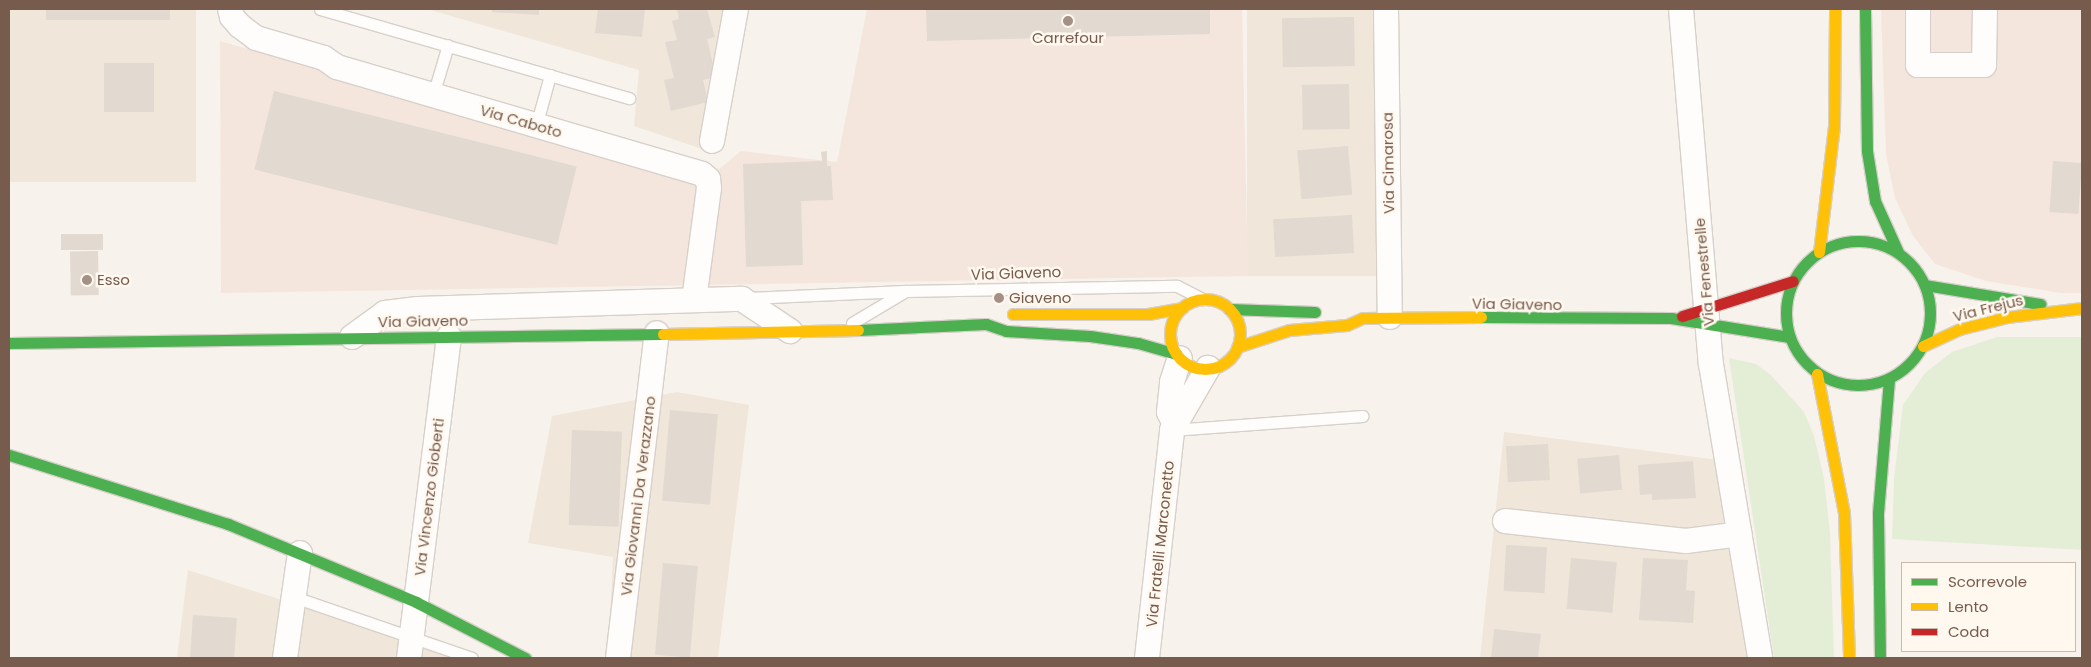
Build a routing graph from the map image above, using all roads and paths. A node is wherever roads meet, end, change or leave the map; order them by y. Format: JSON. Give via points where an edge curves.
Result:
{"nodes":[{"id":1,"x":230,"y":9,"type":"edge"},
{"id":2,"x":320,"y":9,"type":"edge"},
{"id":3,"x":736,"y":9,"type":"edge"},
{"id":4,"x":1386,"y":9,"type":"edge"},
{"id":5,"x":1680,"y":9,"type":"edge"},
{"id":6,"x":1835,"y":9,"type":"edge"},
{"id":7,"x":1865,"y":9,"type":"edge"},
{"id":8,"x":1918,"y":9,"type":"edge"},
{"id":9,"x":1985,"y":9,"type":"edge"},
{"id":10,"x":448,"y":45,"type":"junction"},
{"id":11,"x":550,"y":75,"type":"junction"},
{"id":12,"x":433,"y":95,"type":"junction"},
{"id":13,"x":629,"y":98,"type":"dead end"},
{"id":14,"x":536,"y":126,"type":"junction"},
{"id":15,"x":712,"y":141,"type":"dead end"},
{"id":16,"x":1819,"y":252,"type":"junction"},
{"id":17,"x":1898,"y":252,"type":"junction"},
{"id":18,"x":1793,"y":281,"type":"junction"},
{"id":19,"x":1925,"y":285,"type":"junction"},
{"id":20,"x":906,"y":291,"type":"junction"},
{"id":21,"x":742,"y":299,"type":"junction"},
{"id":22,"x":1203,"y":299,"type":"junction"},
{"id":23,"x":694,"y":300,"type":"junction"},
{"id":24,"x":1182,"y":308,"type":"junction"},
{"id":25,"x":2064,"y":308,"type":"junction"},
{"id":26,"x":2082,"y":308,"type":"edge"},
{"id":27,"x":1230,"y":310,"type":"junction"},
{"id":28,"x":1349,"y":311,"type":"dead end"},
{"id":29,"x":1330,"y":312,"type":"dead end"},
{"id":30,"x":1390,"y":317,"type":"junction"},
{"id":31,"x":1708,"y":317,"type":"junction"},
{"id":32,"x":1363,"y":318,"type":"junction"},
{"id":33,"x":986,"y":324,"type":"junction"},
{"id":34,"x":790,"y":331,"type":"junction"},
{"id":35,"x":838,"y":331,"type":"junction"},
{"id":36,"x":657,"y":333,"type":"junction"},
{"id":37,"x":448,"y":336,"type":"junction"},
{"id":38,"x":352,"y":337,"type":"junction"},
{"id":39,"x":1789,"y":337,"type":"junction"},
{"id":40,"x":9,"y":343,"type":"edge"},
{"id":41,"x":1923,"y":346,"type":"junction"},
{"id":42,"x":1237,"y":347,"type":"junction"},
{"id":43,"x":1178,"y":356,"type":"junction"},
{"id":44,"x":1208,"y":368,"type":"junction"},
{"id":45,"x":1817,"y":374,"type":"junction"},
{"id":46,"x":1889,"y":379,"type":"junction"},
{"id":47,"x":1362,"y":416,"type":"dead end"},
{"id":48,"x":1173,"y":426,"type":"junction"},
{"id":49,"x":9,"y":455,"type":"edge"},
{"id":50,"x":1505,"y":521,"type":"dead end"},
{"id":51,"x":1740,"y":534,"type":"junction"},
{"id":52,"x":300,"y":553,"type":"junction"},
{"id":53,"x":294,"y":597,"type":"junction"},
{"id":54,"x":416,"y":602,"type":"junction"},
{"id":55,"x":411,"y":648,"type":"edge"},
{"id":56,"x":285,"y":658,"type":"edge"},
{"id":57,"x":472,"y":658,"type":"edge"},
{"id":58,"x":525,"y":658,"type":"edge"},
{"id":59,"x":618,"y":658,"type":"edge"},
{"id":60,"x":1148,"y":658,"type":"edge"},
{"id":61,"x":1760,"y":658,"type":"edge"},
{"id":62,"x":1849,"y":658,"type":"edge"},
{"id":63,"x":1880,"y":658,"type":"edge"}],
"edges":[{"from":1,"to":12,"type":"street","name":"Via Caboto","via":[[240,26],[256,38],[324,58],[337,67]]},
{"from":2,"to":10,"type":"lane"},
{"from":3,"to":15,"type":"street"},
{"from":4,"to":30,"type":"street","name":"Via Cimarosa"},
{"from":5,"to":31,"type":"street","name":"Via Fenestrelle"},
{"from":6,"to":16,"type":"main road","via":[[1834,126]]},
{"from":7,"to":17,"type":"main road","via":[[1867,151],[1875,201]]},
{"from":8,"to":9,"type":"street","via":[[1918,65],[1984,65]]},
{"from":10,"to":11,"type":"lane"},
{"from":10,"to":12,"type":"lane"},
{"from":11,"to":13,"type":"lane"},
{"from":11,"to":14,"type":"lane"},
{"from":12,"to":14,"type":"street","name":"Via Caboto"},
{"from":14,"to":23,"type":"street","name":"Via Caboto","via":[[693,170],[708,179]]},
{"from":16,"to":17,"type":"main road","via":[[1857,240]]},
{"from":16,"to":18,"type":"main road"},
{"from":17,"to":19,"type":"main road","via":[[1913,266]]},
{"from":18,"to":31,"type":"main road","name":"Via Giaveno"},
{"from":18,"to":39,"type":"main road","via":[[1785,313]]},
{"from":19,"to":25,"type":"main road","name":"Via Frejus"},
{"from":19,"to":41,"type":"main road","via":[[1931,314]]},
{"from":20,"to":21,"type":"lane"},
{"from":20,"to":22,"type":"lane","name":"Via Giaveno","via":[[1177,286]]},
{"from":20,"to":35,"type":"lane","name":"Via Giaveno"},
{"from":21,"to":23,"type":"street"},
{"from":21,"to":34,"type":"street"},
{"from":22,"to":24,"type":"main road"},
{"from":22,"to":27,"type":"main road","via":[[1214,300]]},
{"from":23,"to":38,"type":"street","via":[[418,309],[385,313]]},
{"from":24,"to":33,"type":"main road","name":"Via Giaveno","via":[[1148,314],[1006,314]]},
{"from":24,"to":43,"type":"main road","via":[[1171,328]]},
{"from":25,"to":26,"type":"main road","name":"Via Frejus"},
{"from":25,"to":41,"type":"main road","name":"Via Frejus","via":[[1960,329]]},
{"from":27,"to":29,"type":"main road"},
{"from":27,"to":42,"type":"main road","via":[[1238,325]]},
{"from":28,"to":32,"type":"main road","name":"Via Giaveno"},
{"from":30,"to":31,"type":"main road","name":"Via Giaveno"},
{"from":30,"to":32,"type":"main road","name":"Via Giaveno"},
{"from":31,"to":39,"type":"main road","name":"Via Giaveno"},
{"from":31,"to":51,"type":"street","name":"Via Fenestrelle","via":[[1711,364]]},
{"from":32,"to":42,"type":"main road","name":"Via Giaveno","via":[[1348,325],[1289,330]]},
{"from":33,"to":35,"type":"main road","name":"Via Giaveno"},
{"from":33,"to":43,"type":"main road","name":"Via Giaveno","via":[[1006,331],[1090,336],[1138,343]]},
{"from":34,"to":35,"type":"main road","name":"Via Giaveno"},
{"from":34,"to":36,"type":"main road","name":"Via Giaveno"},
{"from":36,"to":37,"type":"main road","name":"Via Giaveno"},
{"from":36,"to":59,"type":"street","name":"Via Giovanni Da Verazzano"},
{"from":37,"to":38,"type":"main road","name":"Via Giaveno"},
{"from":37,"to":54,"type":"street","name":"Via Vincenzo Gioberti"},
{"from":38,"to":40,"type":"main road","name":"Via Giaveno"},
{"from":39,"to":45,"type":"main road","via":[[1803,360]]},
{"from":41,"to":46,"type":"main road","via":[[1914,360]]},
{"from":42,"to":44,"type":"main road","via":[[1224,362]]},
{"from":43,"to":44,"type":"main road","via":[[1192,366]]},
{"from":43,"to":48,"type":"street","name":"Via Fratelli Marconetto","via":[[1170,397],[1169,412]]},
{"from":44,"to":48,"type":"street"},
{"from":45,"to":46,"type":"main road","via":[[1844,384],[1868,385]]},
{"from":45,"to":62,"type":"main road","via":[[1844,513]]},
{"from":46,"to":63,"type":"main road","via":[[1878,513]]},
{"from":47,"to":48,"type":"lane"},
{"from":48,"to":60,"type":"street","name":"Via Fratelli Marconetto"},
{"from":49,"to":52,"type":"main road","via":[[228,524]]},
{"from":50,"to":51,"type":"street","via":[[1686,541]]},
{"from":51,"to":61,"type":"street","name":"Via Fenestrelle"},
{"from":52,"to":53,"type":"street"},
{"from":52,"to":54,"type":"main road"},
{"from":53,"to":55,"type":"lane"},
{"from":53,"to":56,"type":"street"},
{"from":54,"to":55,"type":"street","name":"Via Vincenzo Gioberti"},
{"from":54,"to":58,"type":"main road"},
{"from":55,"to":57,"type":"lane"}]}
